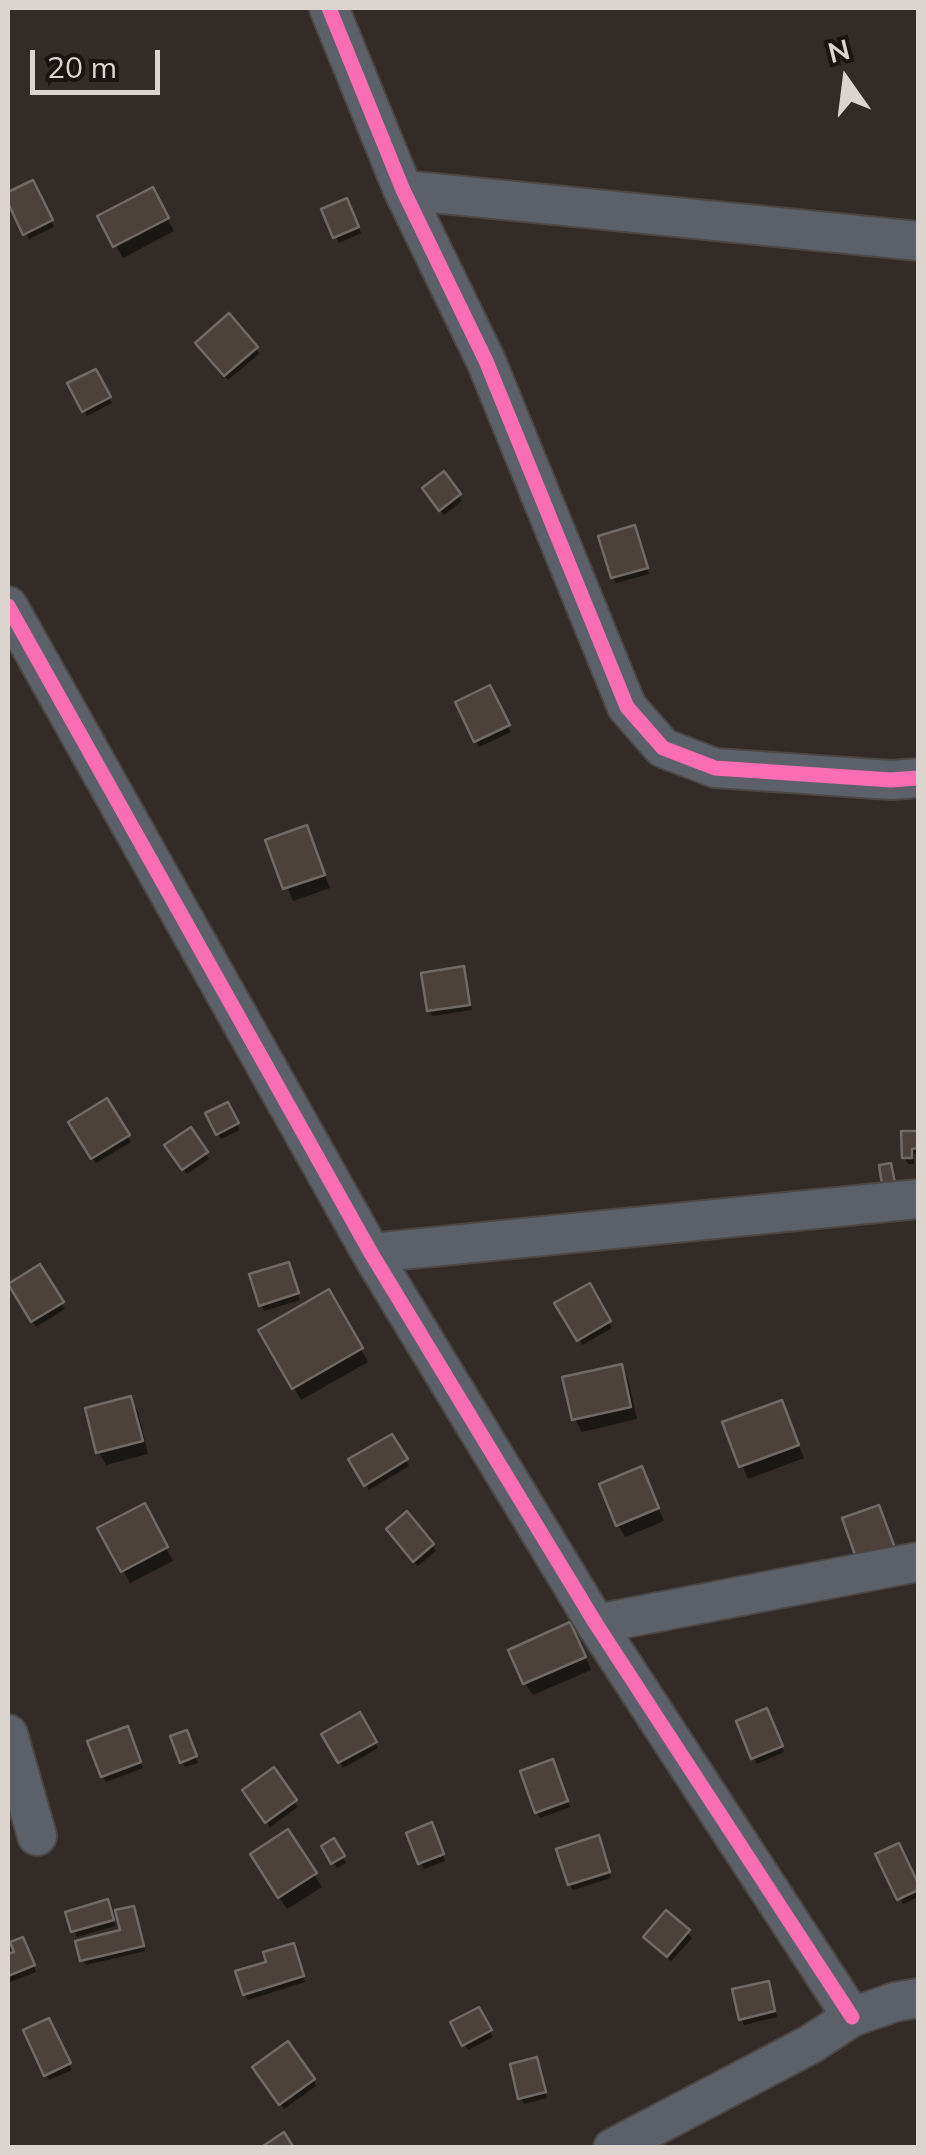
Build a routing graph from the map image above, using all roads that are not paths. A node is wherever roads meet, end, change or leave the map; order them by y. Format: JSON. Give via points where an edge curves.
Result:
{"nodes":[{"id":1,"x":330,"y":8,"type":"edge"},
{"id":2,"x":402,"y":190,"type":"junction"},
{"id":3,"x":918,"y":241,"type":"edge"},
{"id":4,"x":8,"y":606,"type":"edge"},
{"id":5,"x":918,"y":778,"type":"edge"},
{"id":6,"x":918,"y":1199,"type":"edge"},
{"id":7,"x":371,"y":1253,"type":"junction"},
{"id":8,"x":918,"y":1562,"type":"edge"},
{"id":9,"x":596,"y":1624,"type":"junction"},
{"id":10,"x":8,"y":1734,"type":"edge"},
{"id":11,"x":36,"y":1836,"type":"dead end"},
{"id":12,"x":918,"y":1998,"type":"edge"},
{"id":13,"x":852,"y":2017,"type":"junction"},
{"id":14,"x":612,"y":2148,"type":"edge"}],
"edges":[{"from":1,"to":2,"type":"street"},
{"from":2,"to":3,"type":"street"},
{"from":2,"to":5,"type":"street","via":[[486,361],[627,706],[663,748],[715,768]]},
{"from":4,"to":7,"type":"street"},
{"from":6,"to":7,"type":"street"},
{"from":7,"to":9,"type":"street"},
{"from":8,"to":9,"type":"street"},
{"from":9,"to":13,"type":"street"},
{"from":10,"to":11,"type":"street"},
{"from":12,"to":13,"type":"street"},
{"from":13,"to":14,"type":"street"}]}
